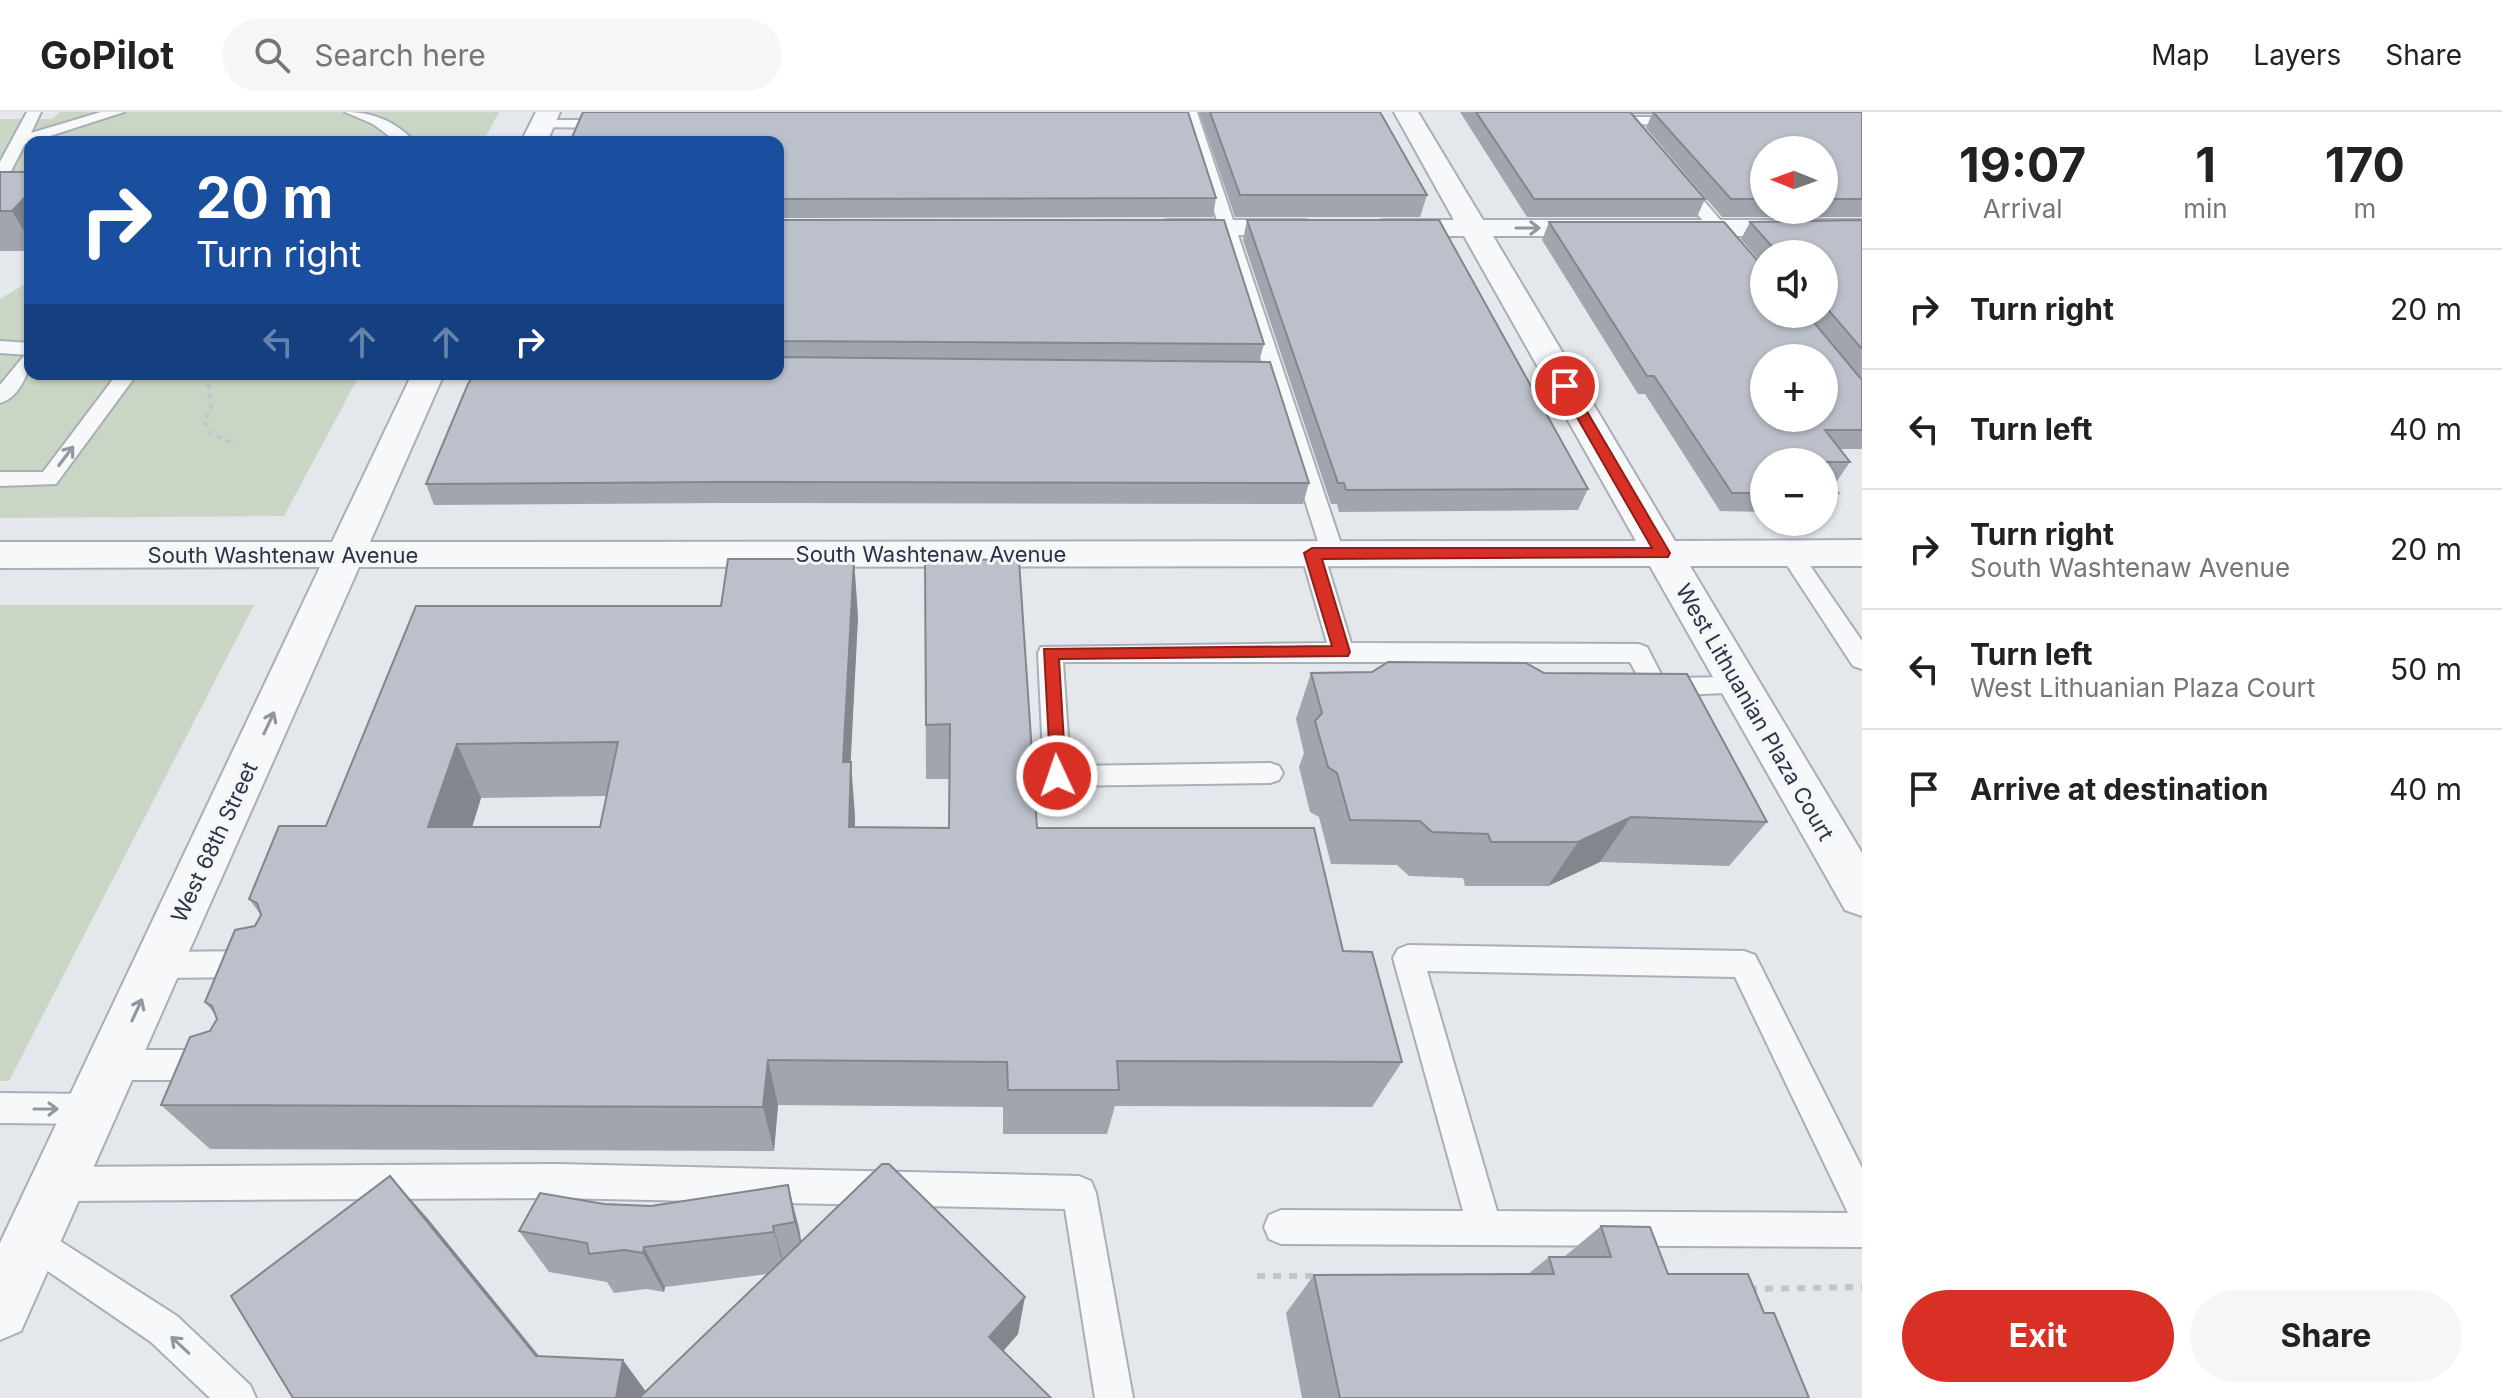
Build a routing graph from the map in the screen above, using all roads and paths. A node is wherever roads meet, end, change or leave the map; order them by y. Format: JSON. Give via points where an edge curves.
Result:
{"nodes":[{"id":1,"x":34,"y":112,"type":"edge"},
{"id":2,"x":117,"y":112,"type":"edge"},
{"id":3,"x":352,"y":112,"type":"edge"},
{"id":4,"x":1406,"y":112,"type":"edge"},
{"id":5,"x":1624,"y":116,"type":"edge"},
{"id":6,"x":1187,"y":118,"type":"edge"},
{"id":7,"x":1706,"y":121,"type":"edge"},
{"id":8,"x":625,"y":124,"type":"edge"},
{"id":9,"x":541,"y":126,"type":"edge"},
{"id":10,"x":35,"y":136,"type":"edge"},
{"id":11,"x":399,"y":136,"type":"edge"},
{"id":12,"x":24,"y":139,"type":"edge"},
{"id":13,"x":18,"y":141,"type":"junction"},
{"id":14,"x":1646,"y":143,"type":"edge"},
{"id":15,"x":1665,"y":165,"type":"edge"},
{"id":16,"x":0,"y":177,"type":"edge"},
{"id":17,"x":1135,"y":228,"type":"edge"},
{"id":18,"x":1228,"y":228,"type":"junction"},
{"id":19,"x":1473,"y":228,"type":"junction"},
{"id":20,"x":1718,"y":228,"type":"junction"},
{"id":21,"x":1862,"y":228,"type":"edge"},
{"id":22,"x":1750,"y":266,"type":"edge"},
{"id":23,"x":0,"y":347,"type":"edge"},
{"id":24,"x":24,"y":349,"type":"edge"},
{"id":25,"x":24,"y":368,"type":"edge"},
{"id":26,"x":123,"y":380,"type":"edge"},
{"id":27,"x":208,"y":380,"type":"edge"},
{"id":28,"x":425,"y":380,"type":"edge"},
{"id":29,"x":0,"y":397,"type":"edge"},
{"id":30,"x":236,"y":444,"type":"dead end"},
{"id":31,"x":0,"y":479,"type":"edge"},
{"id":32,"x":1322,"y":553,"type":"junction"},
{"id":33,"x":1662,"y":553,"type":"junction"},
{"id":34,"x":1790,"y":553,"type":"junction"},
{"id":35,"x":1862,"y":553,"type":"edge"},
{"id":36,"x":0,"y":555,"type":"edge"},
{"id":37,"x":345,"y":555,"type":"junction"},
{"id":38,"x":1342,"y":652,"type":"junction"},
{"id":39,"x":1862,"y":660,"type":"edge"},
{"id":40,"x":1740,"y":686,"type":"junction"},
{"id":41,"x":1270,"y":773,"type":"dead end"},
{"id":42,"x":1862,"y":896,"type":"edge"},
{"id":43,"x":282,"y":964,"type":"edge"},
{"id":44,"x":158,"y":965,"type":"junction"},
{"id":45,"x":112,"y":1065,"type":"junction"},
{"id":46,"x":242,"y":1065,"type":"edge"},
{"id":47,"x":0,"y":1108,"type":"edge"},
{"id":48,"x":93,"y":1109,"type":"junction"},
{"id":49,"x":58,"y":1184,"type":"junction"},
{"id":50,"x":1862,"y":1204,"type":"edge"},
{"id":51,"x":1484,"y":1226,"type":"junction"},
{"id":52,"x":1281,"y":1227,"type":"dead end"},
{"id":53,"x":1862,"y":1230,"type":"edge"},
{"id":54,"x":32,"y":1240,"type":"junction"},
{"id":55,"x":0,"y":1310,"type":"edge"},
{"id":56,"x":237,"y":1398,"type":"edge"},
{"id":57,"x":1114,"y":1398,"type":"edge"}],
"edges":[{"from":1,"to":13,"type":"lane"},
{"from":2,"to":10,"type":"lane"},
{"from":3,"to":11,"type":"lane"},
{"from":4,"to":19,"type":"street","name":"West Lithuanian Plaza Court"},
{"from":5,"to":7,"type":"lane"},
{"from":5,"to":14,"type":"lane"},
{"from":6,"to":18,"type":"lane"},
{"from":8,"to":9,"type":"lane"},
{"from":12,"to":13,"type":"lane"},
{"from":13,"to":16,"type":"lane"},
{"from":15,"to":20,"type":"lane"},
{"from":17,"to":18,"type":"street"},
{"from":18,"to":19,"type":"street"},
{"from":18,"to":32,"type":"lane"},
{"from":19,"to":20,"type":"street","one_way":true},
{"from":19,"to":33,"type":"street","name":"West Lithuanian Plaza Court"},
{"from":20,"to":21,"type":"street"},
{"from":20,"to":22,"type":"lane"},
{"from":23,"to":24,"type":"lane"},
{"from":25,"to":29,"type":"lane"},
{"from":31,"to":26,"type":"lane","one_way":true,"via":[[49,479]]},
{"from":27,"to":30,"type":"path","via":[[211,408],[204,422],[211,434]]},
{"from":28,"to":37,"type":"street","name":"West 68th Street"},
{"from":32,"to":33,"type":"street","name":"South Washtenaw Avenue"},
{"from":32,"to":37,"type":"street","name":"South Washtenaw Avenue"},
{"from":32,"to":38,"type":"lane"},
{"from":33,"to":34,"type":"street","name":"South Washtenaw Avenue"},
{"from":33,"to":40,"type":"street","name":"West Lithuanian Plaza Court"},
{"from":34,"to":35,"type":"street","name":"South Washtenaw Avenue"},
{"from":34,"to":39,"type":"lane"},
{"from":36,"to":37,"type":"street","name":"South Washtenaw Avenue"},
{"from":44,"to":37,"type":"street","name":"West 68th Street","one_way":true},
{"from":38,"to":40,"type":"lane","via":[[1638,653],[1656,687]]},
{"from":38,"to":41,"type":"lane","via":[[1050,653],[1057,776]]},
{"from":40,"to":42,"type":"street","name":"West Lithuanian Plaza Court"},
{"from":43,"to":44,"type":"lane"},
{"from":45,"to":44,"type":"street","name":"West 68th Street","one_way":true},
{"from":45,"to":46,"type":"lane"},
{"from":45,"to":48,"type":"street","name":"West 68th Street"},
{"from":47,"to":48,"type":"lane","one_way":true},
{"from":48,"to":49,"type":"street","name":"West 68th Street"},
{"from":49,"to":54,"type":"street","name":"West 68th Street"},
{"from":49,"to":57,"type":"lane","via":[[557,1181],[1079,1193]]},
{"from":50,"to":51,"type":"lane","via":[[1744,964],[1408,958]]},
{"from":51,"to":52,"type":"lane"},
{"from":51,"to":53,"type":"lane"},
{"from":54,"to":55,"type":"street","name":"West 68th Street"},
{"from":56,"to":54,"type":"lane","one_way":true,"via":[[164,1329]]}]}
